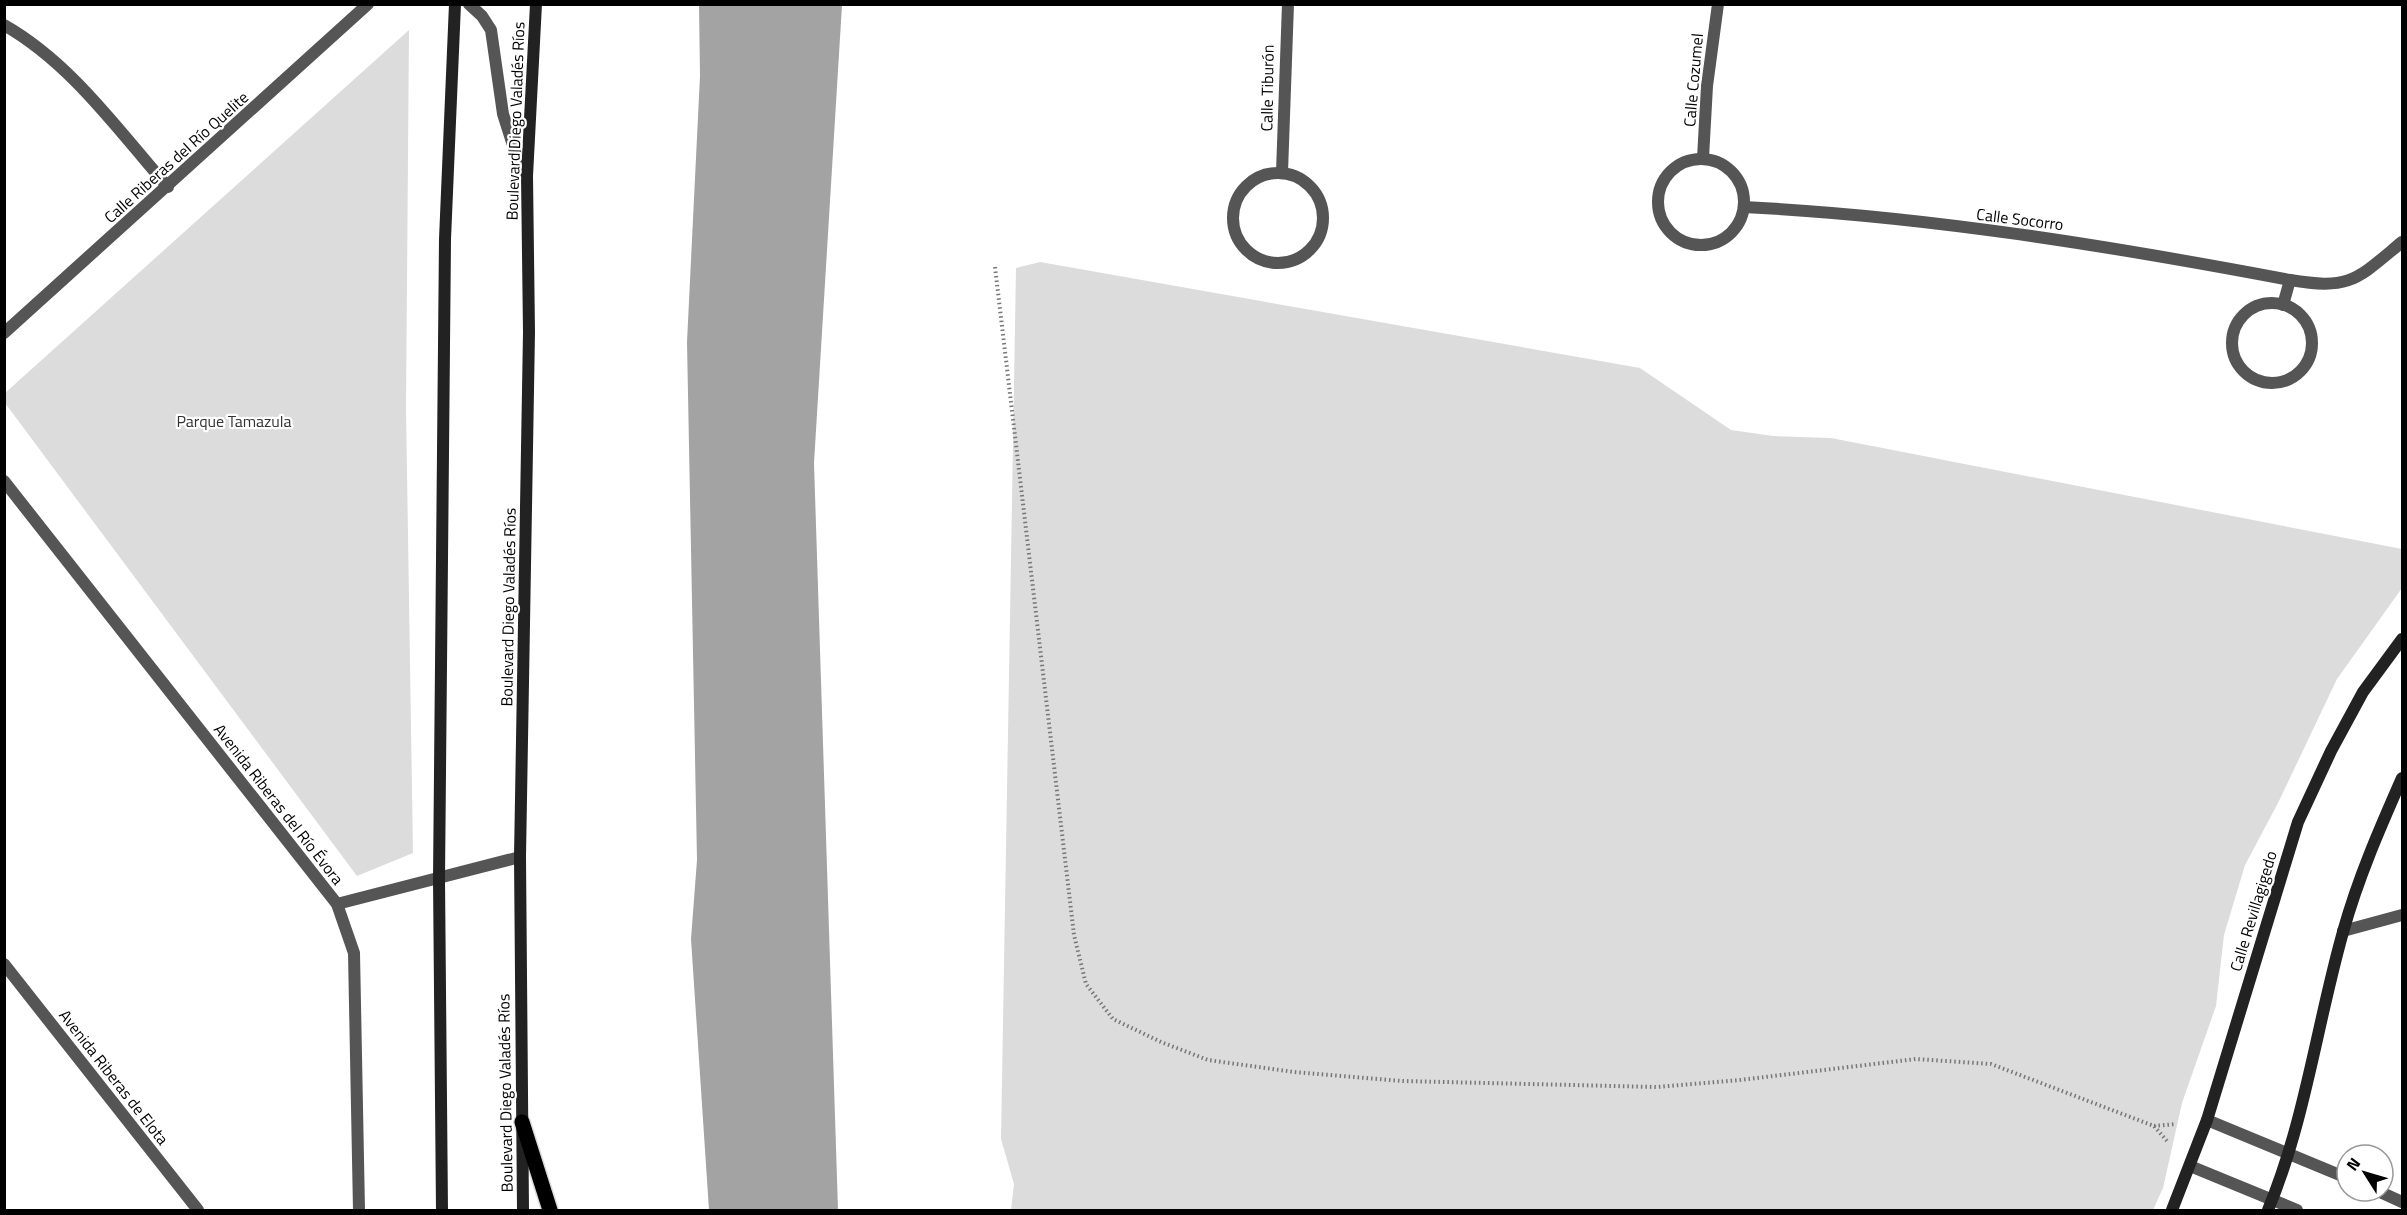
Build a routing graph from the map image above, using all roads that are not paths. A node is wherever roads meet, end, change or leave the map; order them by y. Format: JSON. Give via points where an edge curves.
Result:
{"nodes":[{"id":1,"x":369,"y":4,"type":"edge"},
{"id":2,"x":455,"y":4,"type":"edge"},
{"id":3,"x":469,"y":4,"type":"edge"},
{"id":4,"x":536,"y":4,"type":"edge"},
{"id":5,"x":1288,"y":4,"type":"edge"},
{"id":6,"x":1718,"y":4,"type":"edge"},
{"id":7,"x":4,"y":25,"type":"edge"},
{"id":8,"x":1703,"y":158,"type":"junction"},
{"id":9,"x":1282,"y":172,"type":"junction"},
{"id":10,"x":527,"y":176,"type":"junction"},
{"id":11,"x":168,"y":187,"type":"junction"},
{"id":12,"x":1744,"y":207,"type":"junction"},
{"id":13,"x":2403,"y":242,"type":"edge"},
{"id":14,"x":2290,"y":280,"type":"junction"},
{"id":15,"x":2283,"y":305,"type":"junction"},
{"id":16,"x":4,"y":333,"type":"edge"},
{"id":17,"x":4,"y":480,"type":"edge"},
{"id":18,"x":2403,"y":639,"type":"edge"},
{"id":19,"x":2403,"y":778,"type":"edge"},
{"id":20,"x":520,"y":857,"type":"junction"},
{"id":21,"x":440,"y":879,"type":"junction"},
{"id":22,"x":337,"y":904,"type":"junction"},
{"id":23,"x":2403,"y":915,"type":"edge"},
{"id":24,"x":2343,"y":931,"type":"junction"},
{"id":25,"x":4,"y":964,"type":"edge"},
{"id":26,"x":2206,"y":1120,"type":"junction"},
{"id":27,"x":522,"y":1122,"type":"junction"},
{"id":28,"x":2288,"y":1152,"type":"junction"},
{"id":29,"x":2190,"y":1166,"type":"junction"},
{"id":30,"x":2335,"y":1173,"type":"edge"},
{"id":31,"x":2270,"y":1205,"type":"edge"},
{"id":32,"x":198,"y":1210,"type":"edge"},
{"id":33,"x":359,"y":1210,"type":"edge"},
{"id":34,"x":442,"y":1210,"type":"edge"},
{"id":35,"x":523,"y":1210,"type":"edge"},
{"id":36,"x":550,"y":1210,"type":"edge"},
{"id":37,"x":2172,"y":1210,"type":"edge"},
{"id":38,"x":2297,"y":1210,"type":"edge"}],
"edges":[{"from":1,"to":11,"type":"street","name":"Calle Riberas del Río Quelite"},
{"from":2,"to":21,"type":"main road","via":[[445,239]]},
{"from":3,"to":10,"type":"street","via":[[491,30],[503,114]]},
{"from":4,"to":10,"type":"main road","name":"Boulevard Diego Valadés Ríos"},
{"from":5,"to":9,"type":"street","name":"Calle Tiburón"},
{"from":6,"to":8,"type":"street","name":"Calle Cozumel"},
{"from":7,"to":11,"type":"street","via":[[32,40],[60,64]]},
{"from":8,"to":12,"type":"street","via":[[1730,168],[1744,192]]},
{"from":8,"to":12,"type":"street","via":[[1689,159],[1676,166],[1659,189],[1657,203],[1667,230],[1678,239],[1706,245],[1719,241],[1740,221]]},
{"from":9,"to":9,"type":"street","via":[[1309,184],[1323,210],[1323,226],[1309,252],[1281,264],[1259,259],[1241,246],[1232,218],[1242,189],[1267,174]]},
{"from":10,"to":20,"type":"main road","name":"Boulevard Diego Valadés Ríos","via":[[529,332]]},
{"from":11,"to":16,"type":"street","name":"Calle Riberas del Río Quelite"},
{"from":12,"to":14,"type":"street","name":"Calle Socorro","via":[[1830,212],[2126,249]]},
{"from":13,"to":14,"type":"street","name":"Calle Socorro","via":[[2346,283],[2325,285]]},
{"from":14,"to":15,"type":"street"},
{"from":15,"to":15,"type":"street","via":[[2268,303],[2254,308],[2242,316],[2234,329],[2232,344],[2239,364],[2255,380],[2269,384],[2296,375],[2311,351],[2312,336],[2306,322]]},
{"from":17,"to":22,"type":"street","name":"Avenida Riberas del Río Évora"},
{"from":18,"to":26,"type":"main road","name":"Calle Revillagigedo","via":[[2363,692],[2298,822]]},
{"from":19,"to":24,"type":"main road","via":[[2369,854]]},
{"from":20,"to":21,"type":"street"},
{"from":20,"to":27,"type":"main road","name":"Boulevard Diego Valadés Ríos"},
{"from":21,"to":22,"type":"street"},
{"from":21,"to":34,"type":"main road"},
{"from":22,"to":33,"type":"street","name":"Avenida Riberas del Río Évora","via":[[354,953]]},
{"from":23,"to":24,"type":"street"},
{"from":24,"to":28,"type":"main road"},
{"from":25,"to":32,"type":"street","name":"Avenida Riberas de Elota"},
{"from":26,"to":28,"type":"street"},
{"from":26,"to":29,"type":"main road","name":"Calle Revillagigedo"},
{"from":27,"to":35,"type":"main road","name":"Boulevard Diego Valadés Ríos"},
{"from":27,"to":36,"type":"main road"},
{"from":28,"to":30,"type":"street"},
{"from":28,"to":31,"type":"main road"},
{"from":29,"to":31,"type":"street"},
{"from":29,"to":37,"type":"main road","name":"Calle Revillagigedo"},
{"from":31,"to":38,"type":"street"}]}
